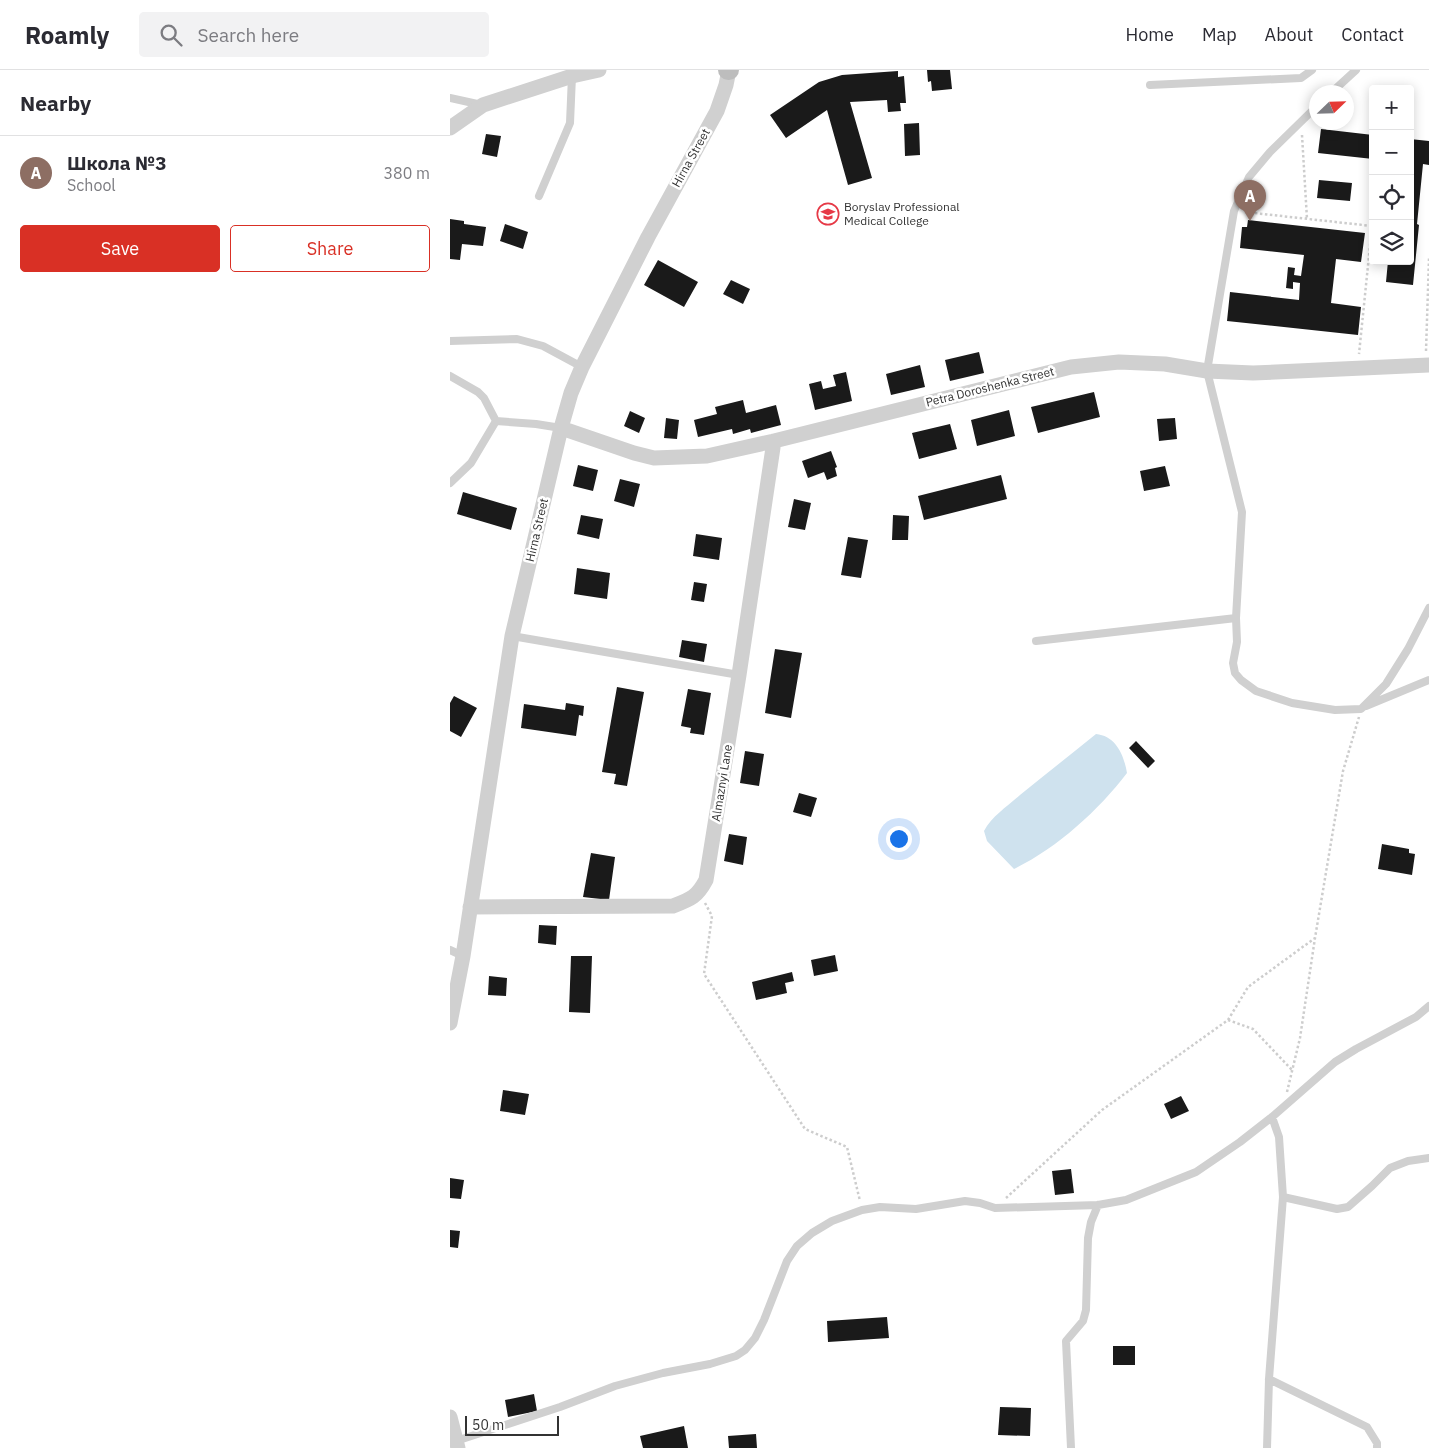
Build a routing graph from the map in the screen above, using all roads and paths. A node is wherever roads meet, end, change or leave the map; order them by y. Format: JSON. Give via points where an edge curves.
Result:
{"nodes":[{"id":1,"x":599,"y":70,"type":"edge"},
{"id":2,"x":729,"y":70,"type":"edge"},
{"id":3,"x":1312,"y":70,"type":"edge"},
{"id":4,"x":1356,"y":70,"type":"edge"},
{"id":5,"x":572,"y":76,"type":"junction"},
{"id":6,"x":1150,"y":85,"type":"dead end"},
{"id":7,"x":1340,"y":85,"type":"edge"},
{"id":8,"x":450,"y":98,"type":"edge"},
{"id":9,"x":483,"y":105,"type":"junction"},
{"id":10,"x":1309,"y":114,"type":"edge"},
{"id":11,"x":1301,"y":122,"type":"junction"},
{"id":12,"x":450,"y":128,"type":"edge"},
{"id":13,"x":539,"y":196,"type":"dead end"},
{"id":14,"x":1234,"y":211,"type":"junction"},
{"id":15,"x":1307,"y":219,"type":"junction"},
{"id":16,"x":1429,"y":258,"type":"edge"},
{"id":17,"x":450,"y":341,"type":"edge"},
{"id":18,"x":1427,"y":365,"type":"edge"},
{"id":19,"x":582,"y":367,"type":"junction"},
{"id":20,"x":1357,"y":368,"type":"junction"},
{"id":21,"x":1207,"y":371,"type":"junction"},
{"id":22,"x":450,"y":376,"type":"edge"},
{"id":23,"x":496,"y":421,"type":"junction"},
{"id":24,"x":561,"y":428,"type":"junction"},
{"id":25,"x":774,"y":441,"type":"junction"},
{"id":26,"x":450,"y":483,"type":"edge"},
{"id":27,"x":1429,"y":608,"type":"edge"},
{"id":28,"x":1236,"y":618,"type":"junction"},
{"id":29,"x":512,"y":636,"type":"junction"},
{"id":30,"x":1036,"y":641,"type":"dead end"},
{"id":31,"x":739,"y":675,"type":"junction"},
{"id":32,"x":1429,"y":680,"type":"edge"},
{"id":33,"x":1361,"y":709,"type":"junction"},
{"id":34,"x":699,"y":894,"type":"junction"},
{"id":35,"x":470,"y":907,"type":"junction"},
{"id":36,"x":1315,"y":938,"type":"junction"},
{"id":37,"x":456,"y":953,"type":"edge"},
{"id":38,"x":1429,"y":1006,"type":"edge"},
{"id":39,"x":1228,"y":1020,"type":"junction"},
{"id":40,"x":450,"y":1023,"type":"edge"},
{"id":41,"x":1292,"y":1070,"type":"junction"},
{"id":42,"x":1283,"y":1107,"type":"junction"},
{"id":43,"x":1272,"y":1117,"type":"junction"},
{"id":44,"x":1429,"y":1158,"type":"edge"},
{"id":45,"x":1283,"y":1196,"type":"junction"},
{"id":46,"x":1098,"y":1205,"type":"junction"},
{"id":47,"x":995,"y":1208,"type":"junction"},
{"id":48,"x":862,"y":1210,"type":"junction"},
{"id":49,"x":1270,"y":1379,"type":"junction"},
{"id":50,"x":450,"y":1417,"type":"edge"},
{"id":51,"x":457,"y":1444,"type":"edge"},
{"id":52,"x":1071,"y":1448,"type":"edge"},
{"id":53,"x":1267,"y":1448,"type":"edge"},
{"id":54,"x":1377,"y":1448,"type":"edge"}],
"edges":[{"from":1,"to":5,"type":"street"},
{"from":2,"to":19,"type":"street","name":"Hirna Street","via":[[717,111]]},
{"from":3,"to":6,"type":"lane","via":[[1301,78]]},
{"from":4,"to":7,"type":"lane"},
{"from":5,"to":9,"type":"street"},
{"from":5,"to":13,"type":"lane","via":[[570,123]]},
{"from":8,"to":9,"type":"lane"},
{"from":9,"to":12,"type":"street"},
{"from":10,"to":11,"type":"lane"},
{"from":11,"to":14,"type":"lane","via":[[1249,177]]},
{"from":11,"to":15,"type":"path"},
{"from":14,"to":15,"type":"path"},
{"from":14,"to":21,"type":"lane"},
{"from":15,"to":20,"type":"path","via":[[1372,226]]},
{"from":16,"to":18,"type":"path"},
{"from":17,"to":19,"type":"lane","via":[[517,338],[543,346]]},
{"from":18,"to":20,"type":"street","name":"Petra Doroshenka Street"},
{"from":19,"to":24,"type":"street","name":"Hirna Street"},
{"from":20,"to":21,"type":"street","name":"Petra Doroshenka Street","via":[[1253,373]]},
{"from":21,"to":25,"type":"street","name":"Petra Doroshenka Street","via":[[1129,362],[1070,367]]},
{"from":21,"to":28,"type":"lane","via":[[1242,512]]},
{"from":22,"to":23,"type":"lane","via":[[478,392]]},
{"from":23,"to":24,"type":"lane"},
{"from":23,"to":26,"type":"lane","via":[[471,463]]},
{"from":24,"to":25,"type":"street","name":"Petra Doroshenka Street","via":[[654,458],[707,456]]},
{"from":24,"to":29,"type":"street","name":"Hirna Street"},
{"from":25,"to":31,"type":"street","name":"Almaznyi Lane"},
{"from":27,"to":33,"type":"lane","via":[[1386,684]]},
{"from":28,"to":30,"type":"lane"},
{"from":28,"to":33,"type":"lane","via":[[1235,673],[1256,692],[1301,705],[1335,710]]},
{"from":29,"to":31,"type":"lane"},
{"from":29,"to":35,"type":"street","name":"Hirna Street"},
{"from":31,"to":34,"type":"street","name":"Almaznyi Lane","via":[[706,880]]},
{"from":32,"to":33,"type":"lane"},
{"from":33,"to":36,"type":"path","via":[[1342,771]]},
{"from":34,"to":35,"type":"street","via":[[673,906]]},
{"from":34,"to":48,"type":"path","via":[[712,916],[704,974],[805,1129],[847,1147]]},
{"from":35,"to":37,"type":"street","name":"Hirna Street"},
{"from":36,"to":39,"type":"path","via":[[1248,987]]},
{"from":36,"to":41,"type":"path"},
{"from":37,"to":40,"type":"street","name":"Hirna Street"},
{"from":38,"to":42,"type":"lane","via":[[1416,1017],[1335,1062]]},
{"from":39,"to":41,"type":"path","via":[[1253,1029]]},
{"from":39,"to":47,"type":"path","via":[[1102,1110]]},
{"from":41,"to":42,"type":"path"},
{"from":42,"to":43,"type":"lane"},
{"from":43,"to":45,"type":"lane","via":[[1279,1137]]},
{"from":43,"to":46,"type":"lane","via":[[1196,1172],[1126,1200]]},
{"from":44,"to":45,"type":"lane","via":[[1390,1168],[1348,1207],[1337,1210]]},
{"from":45,"to":49,"type":"lane"},
{"from":46,"to":47,"type":"lane"},
{"from":46,"to":52,"type":"lane","via":[[1088,1238],[1086,1310],[1083,1321],[1066,1341]]},
{"from":47,"to":48,"type":"lane","via":[[964,1202],[916,1209],[880,1207]]},
{"from":48,"to":51,"type":"lane","via":[[832,1221],[797,1246],[755,1338],[746,1350],[736,1356],[615,1386]]},
{"from":49,"to":53,"type":"lane"},
{"from":49,"to":54,"type":"lane","via":[[1367,1427]]},
{"from":50,"to":51,"type":"street"}]}
